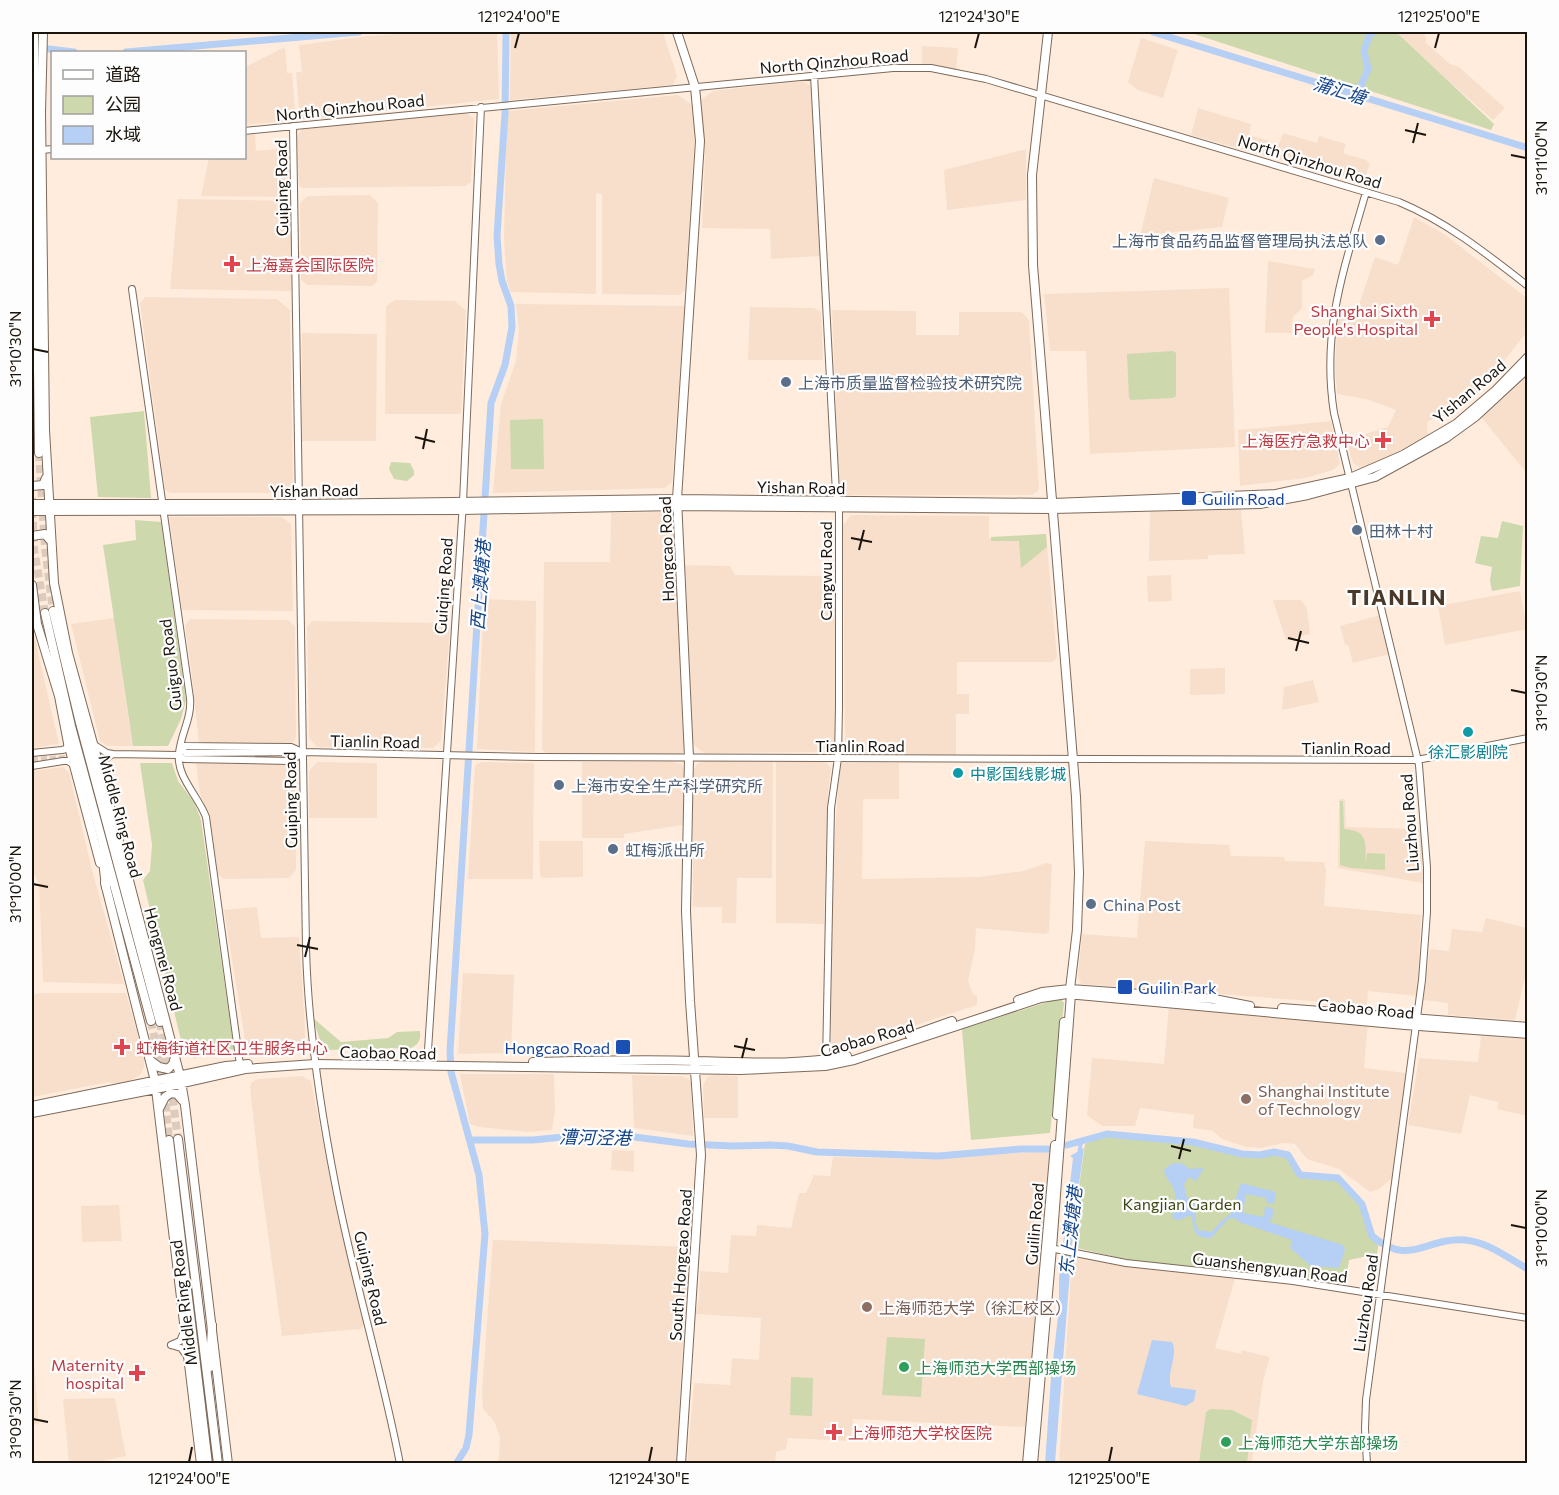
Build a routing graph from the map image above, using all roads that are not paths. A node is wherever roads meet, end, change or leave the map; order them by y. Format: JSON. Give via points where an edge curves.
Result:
{"nodes":[{"id":1,"x":677,"y":32,"type":"edge"},
{"id":2,"x":1048,"y":32,"type":"edge"},
{"id":3,"x":39,"y":34,"type":"edge"},
{"id":4,"x":39,"y":60,"type":"junction"},
{"id":5,"x":814,"y":75,"type":"junction"},
{"id":6,"x":694,"y":87,"type":"junction"},
{"id":7,"x":1041,"y":95,"type":"junction"},
{"id":8,"x":481,"y":107,"type":"junction"},
{"id":9,"x":293,"y":126,"type":"junction"},
{"id":10,"x":246,"y":131,"type":"edge"},
{"id":11,"x":51,"y":149,"type":"edge"},
{"id":12,"x":42,"y":150,"type":"junction"},
{"id":13,"x":1366,"y":192,"type":"junction"},
{"id":14,"x":1527,"y":286,"type":"edge"},
{"id":15,"x":132,"y":289,"type":"dead end"},
{"id":16,"x":1527,"y":357,"type":"edge"},
{"id":17,"x":1527,"y":368,"type":"edge"},
{"id":18,"x":39,"y":453,"type":"tunnel mouth"},
{"id":19,"x":47,"y":477,"type":"junction"},
{"id":20,"x":1351,"y":481,"type":"junction"},
{"id":21,"x":32,"y":486,"type":"edge"},
{"id":22,"x":677,"y":502,"type":"junction"},
{"id":23,"x":32,"y":504,"type":"edge"},
{"id":24,"x":838,"y":505,"type":"junction"},
{"id":25,"x":463,"y":506,"type":"junction"},
{"id":26,"x":1053,"y":506,"type":"junction"},
{"id":27,"x":49,"y":507,"type":"junction"},
{"id":28,"x":163,"y":508,"type":"junction"},
{"id":29,"x":300,"y":508,"type":"junction"},
{"id":30,"x":32,"y":511,"type":"edge"},
{"id":31,"x":32,"y":536,"type":"edge"},
{"id":32,"x":51,"y":541,"type":"junction"},
{"id":33,"x":32,"y":585,"type":"edge"},
{"id":34,"x":49,"y":612,"type":"tunnel mouth"},
{"id":35,"x":1527,"y":738,"type":"edge"},
{"id":36,"x":68,"y":743,"type":"junction"},
{"id":37,"x":93,"y":744,"type":"junction"},
{"id":38,"x":303,"y":752,"type":"junction"},
{"id":39,"x":32,"y":753,"type":"edge"},
{"id":40,"x":186,"y":753,"type":"dead end"},
{"id":41,"x":113,"y":754,"type":"junction"},
{"id":42,"x":178,"y":754,"type":"junction"},
{"id":43,"x":446,"y":756,"type":"junction"},
{"id":44,"x":689,"y":757,"type":"junction"},
{"id":45,"x":838,"y":758,"type":"junction"},
{"id":46,"x":1073,"y":759,"type":"junction"},
{"id":47,"x":1417,"y":760,"type":"junction"},
{"id":48,"x":32,"y":766,"type":"edge"},
{"id":49,"x":75,"y":766,"type":"junction"},
{"id":50,"x":100,"y":769,"type":"junction"},
{"id":51,"x":102,"y":820,"type":"junction"},
{"id":52,"x":127,"y":872,"type":"junction"},
{"id":53,"x":106,"y":887,"type":"junction"},
{"id":54,"x":1069,"y":992,"type":"junction"},
{"id":55,"x":155,"y":1022,"type":"tunnel mouth"},
{"id":56,"x":1417,"y":1023,"type":"junction"},
{"id":57,"x":1527,"y":1027,"type":"edge"},
{"id":58,"x":1527,"y":1034,"type":"edge"},
{"id":59,"x":175,"y":1056,"type":"junction"},
{"id":60,"x":151,"y":1061,"type":"junction"},
{"id":61,"x":314,"y":1062,"type":"junction"},
{"id":62,"x":427,"y":1063,"type":"junction"},
{"id":63,"x":826,"y":1063,"type":"junction"},
{"id":64,"x":694,"y":1064,"type":"junction"},
{"id":65,"x":240,"y":1065,"type":"junction"},
{"id":66,"x":181,"y":1080,"type":"junction"},
{"id":67,"x":156,"y":1085,"type":"junction"},
{"id":68,"x":185,"y":1105,"type":"junction"},
{"id":69,"x":32,"y":1106,"type":"edge"},
{"id":70,"x":159,"y":1109,"type":"junction"},
{"id":71,"x":32,"y":1113,"type":"edge"},
{"id":72,"x":1053,"y":1248,"type":"junction"},
{"id":73,"x":1380,"y":1295,"type":"junction"},
{"id":74,"x":1527,"y":1318,"type":"edge"},
{"id":75,"x":213,"y":1325,"type":"junction"},
{"id":76,"x":184,"y":1332,"type":"junction"},
{"id":77,"x":191,"y":1357,"type":"junction"},
{"id":78,"x":209,"y":1392,"type":"junction"},
{"id":79,"x":201,"y":1464,"type":"edge"},
{"id":80,"x":208,"y":1464,"type":"edge"},
{"id":81,"x":218,"y":1464,"type":"edge"},
{"id":82,"x":228,"y":1464,"type":"edge"},
{"id":83,"x":400,"y":1464,"type":"edge"},
{"id":84,"x":681,"y":1464,"type":"edge"},
{"id":85,"x":1027,"y":1464,"type":"edge"},
{"id":86,"x":1033,"y":1464,"type":"edge"},
{"id":87,"x":1368,"y":1464,"type":"edge"}],
"edges":[{"from":1,"to":6,"type":"main road","name":"Hongcao Road"},
{"from":2,"to":7,"type":"main road","name":"Guilin Road"},
{"from":3,"to":4,"type":"highway"},
{"from":4,"to":12,"type":"main road","name":"Hongmei Road"},
{"from":4,"to":18,"type":"highway","via":[[35,105]]},
{"from":5,"to":6,"type":"street","name":"North Qinzhou Road"},
{"from":5,"to":7,"type":"street","name":"North Qinzhou Road","via":[[931,68]]},
{"from":5,"to":24,"type":"street","name":"Cangwu Road"},
{"from":6,"to":8,"type":"street","name":"North Qinzhou Road"},
{"from":6,"to":22,"type":"main road","name":"Hongcao Road","via":[[699,161]]},
{"from":7,"to":13,"type":"street","name":"North Qinzhou Road"},
{"from":7,"to":26,"type":"main road","name":"Guilin Road","via":[[1032,175],[1033,265]]},
{"from":8,"to":9,"type":"street","name":"North Qinzhou Road"},
{"from":8,"to":25,"type":"street","name":"Guiqing Road"},
{"from":9,"to":10,"type":"street","name":"North Qinzhou Road"},
{"from":9,"to":29,"type":"street","name":"Guiping Road"},
{"from":11,"to":12,"type":"street"},
{"from":12,"to":19,"type":"main road","name":"Hongmei Road"},
{"from":13,"to":14,"type":"street","name":"North Qinzhou Road","via":[[1410,206],[1443,224]]},
{"from":13,"to":20,"type":"street","name":"Liuzhou Road","via":[[1338,289],[1330,343],[1332,399]]},
{"from":15,"to":28,"type":"street","name":"Guiguo Road"},
{"from":16,"to":20,"type":"main road","name":"Yishan Road","via":[[1502,385],[1456,424]]},
{"from":17,"to":20,"type":"main road","name":"Yishan Road","via":[[1476,417],[1446,438],[1375,477]]},
{"from":19,"to":21,"type":"main road","via":[[43,485]]},
{"from":19,"to":27,"type":"main road","name":"Hongmei Road"},
{"from":20,"to":26,"type":"main road","name":"Yishan Road","via":[[1276,494]]},
{"from":20,"to":47,"type":"street","name":"Liuzhou Road"},
{"from":22,"to":24,"type":"main road","name":"Yishan Road"},
{"from":22,"to":25,"type":"main road","name":"Yishan Road"},
{"from":22,"to":44,"type":"main road","name":"Hongcao Road"},
{"from":23,"to":27,"type":"main road","name":"Yishan Road"},
{"from":24,"to":26,"type":"main road","name":"Yishan Road"},
{"from":24,"to":45,"type":"street","name":"Cangwu Road"},
{"from":25,"to":29,"type":"main road","name":"Yishan Road"},
{"from":25,"to":43,"type":"street","name":"Guiqing Road"},
{"from":26,"to":46,"type":"main road","name":"Guilin Road"},
{"from":27,"to":28,"type":"main road","name":"Yishan Road"},
{"from":27,"to":30,"type":"main road","name":"Yishan Road"},
{"from":27,"to":32,"type":"main road","name":"Hongmei Road"},
{"from":28,"to":29,"type":"main road","name":"Yishan Road"},
{"from":28,"to":42,"type":"street","name":"Guiguo Road","via":[[191,709]]},
{"from":29,"to":38,"type":"street","name":"Guiping Road"},
{"from":31,"to":32,"type":"main road","via":[[45,534]]},
{"from":32,"to":37,"type":"main road","name":"Hongmei Road","via":[[62,628]]},
{"from":33,"to":36,"type":"main road","via":[[37,624],[59,696]]},
{"from":34,"to":51,"type":"highway","name":"Middle Ring Road"},
{"from":35,"to":47,"type":"street","name":"Tianlin Road"},
{"from":36,"to":39,"type":"street","via":[[66,749]]},
{"from":36,"to":49,"type":"main road"},
{"from":37,"to":41,"type":"street","name":"Tianlin Road"},
{"from":37,"to":50,"type":"main road","name":"Hongmei Road"},
{"from":38,"to":40,"type":"street","name":"Tianlin Road"},
{"from":38,"to":42,"type":"street","name":"Tianlin Road","via":[[290,760],[184,759]]},
{"from":38,"to":42,"type":"street","name":"Tianlin Road","via":[[291,747],[185,746]]},
{"from":38,"to":43,"type":"street","name":"Tianlin Road"},
{"from":38,"to":61,"type":"street","name":"Guiping Road","via":[[307,977]]},
{"from":41,"to":42,"type":"street","name":"Tianlin Road"},
{"from":41,"to":50,"type":"street"},
{"from":42,"to":65,"type":"street","via":[[182,775],[206,817]]},
{"from":43,"to":44,"type":"street","name":"Tianlin Road"},
{"from":43,"to":62,"type":"street","name":"Guiqing Road"},
{"from":44,"to":45,"type":"street","name":"Tianlin Road"},
{"from":44,"to":64,"type":"main road","name":"Hongcao Road","via":[[686,911]]},
{"from":45,"to":46,"type":"street","name":"Tianlin Road"},
{"from":45,"to":63,"type":"street","name":"Cangwu Road","via":[[831,820]]},
{"from":46,"to":47,"type":"street","name":"Tianlin Road"},
{"from":46,"to":54,"type":"main road","name":"Guilin Road","via":[[1079,873]]},
{"from":47,"to":56,"type":"street","name":"Liuzhou Road","via":[[1427,881]]},
{"from":48,"to":49,"type":"street","via":[[63,761]]},
{"from":49,"to":53,"type":"main road"},
{"from":50,"to":52,"type":"main road","name":"Hongmei Road"},
{"from":51,"to":52,"type":"highway"},
{"from":51,"to":53,"type":"highway"},
{"from":51,"to":55,"type":"highway","name":"Middle Ring Road"},
{"from":52,"to":59,"type":"main road","name":"Hongmei Road"},
{"from":53,"to":60,"type":"main road"},
{"from":54,"to":56,"type":"main road","name":"Caobao Road","via":[[1214,999]]},
{"from":54,"to":63,"type":"main road","name":"Caobao Road","via":[[1042,992]]},
{"from":54,"to":72,"type":"main road","name":"Guilin Road"},
{"from":56,"to":57,"type":"main road","name":"Caobao Road"},
{"from":56,"to":58,"type":"main road","name":"Caobao Road"},
{"from":56,"to":73,"type":"street","name":"Liuzhou Road"},
{"from":59,"to":60,"type":"main road","via":[[168,1069]]},
{"from":59,"to":66,"type":"main road","name":"Hongmei Road"},
{"from":60,"to":67,"type":"main road"},
{"from":61,"to":62,"type":"main road","name":"Caobao Road"},
{"from":61,"to":65,"type":"main road","name":"Caobao Road"},
{"from":61,"to":66,"type":"main road","name":"Caobao Road"},
{"from":61,"to":83,"type":"street","name":"Guiping Road","via":[[338,1199]]},
{"from":62,"to":64,"type":"main road","name":"Caobao Road"},
{"from":63,"to":64,"type":"main road","name":"Caobao Road","via":[[740,1070]]},
{"from":64,"to":84,"type":"main road","name":"South Hongcao Road","via":[[701,1155]]},
{"from":65,"to":66,"type":"main road","name":"Caobao Road"},
{"from":66,"to":67,"type":"main road","name":"Caobao Road"},
{"from":66,"to":68,"type":"main road","name":"Hongmei Road"},
{"from":67,"to":69,"type":"main road","name":"Caobao Road"},
{"from":67,"to":70,"type":"main road"},
{"from":67,"to":71,"type":"main road","name":"Caobao Road"},
{"from":68,"to":70,"type":"main road","via":[[177,1094],[171,1093]]},
{"from":68,"to":75,"type":"main road","name":"Hongmei Road"},
{"from":70,"to":76,"type":"main road"},
{"from":72,"to":73,"type":"street","name":"Guanshengyuan Road","via":[[1137,1265],[1276,1279]]},
{"from":72,"to":85,"type":"main road","name":"Guilin Road"},
{"from":72,"to":86,"type":"main road","name":"Guilin Road"},
{"from":73,"to":74,"type":"street","name":"Guanshengyuan Road"},
{"from":73,"to":87,"type":"street","name":"Liuzhou Road","via":[[1366,1400]]},
{"from":75,"to":78,"type":"highway"},
{"from":75,"to":82,"type":"main road","name":"Hongmei Road"},
{"from":76,"to":77,"type":"highway"},
{"from":76,"to":77,"type":"street","via":[[180,1341],[171,1345]]},
{"from":77,"to":78,"type":"highway","name":"Middle Ring Road","via":[[174,1140]]},
{"from":77,"to":79,"type":"main road"},
{"from":77,"to":80,"type":"highway","name":"Middle Ring Road"},
{"from":78,"to":81,"type":"highway","name":"Middle Ring Road"}]}
